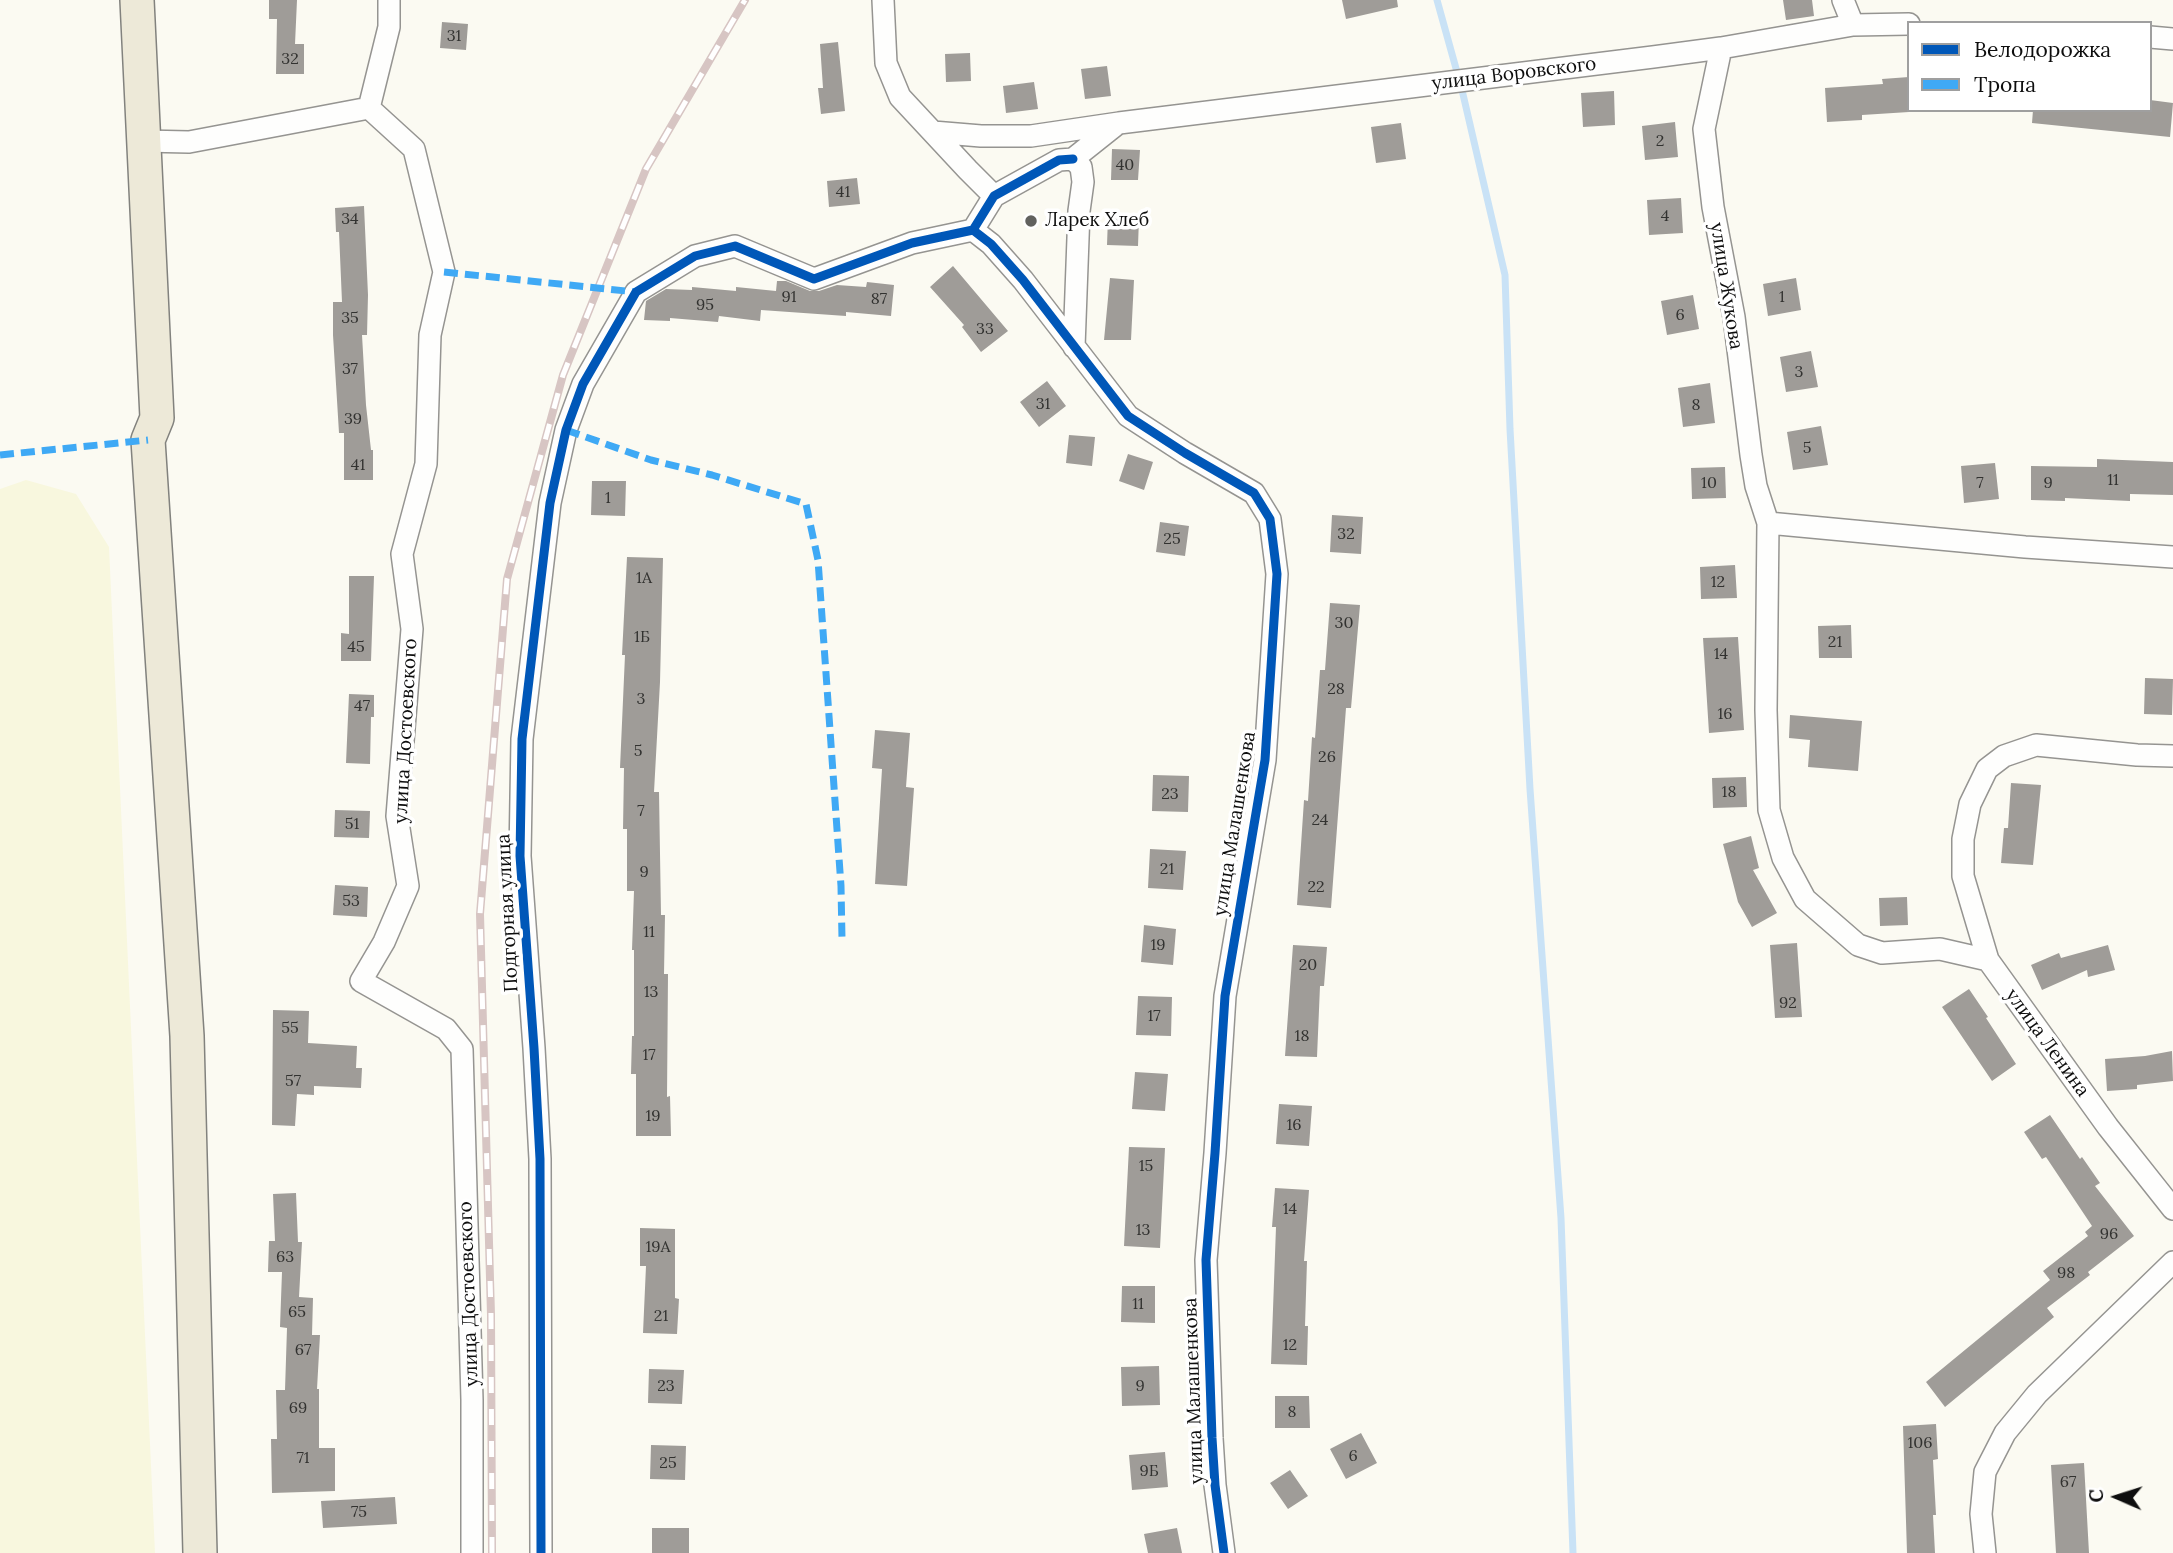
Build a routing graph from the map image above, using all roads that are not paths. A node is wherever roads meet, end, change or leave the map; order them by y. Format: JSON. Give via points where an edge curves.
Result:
{"nodes":[{"id":1,"x":137,"y":0,"type":"edge"},
{"id":2,"x":389,"y":0,"type":"edge"},
{"id":3,"x":883,"y":0,"type":"edge"},
{"id":4,"x":1843,"y":0,"type":"edge"},
{"id":5,"x":1907,"y":24,"type":"edge"},
{"id":6,"x":1853,"y":25,"type":"junction"},
{"id":7,"x":2152,"y":37,"type":"edge"},
{"id":8,"x":2173,"y":39,"type":"edge"},
{"id":9,"x":1721,"y":48,"type":"junction"},
{"id":10,"x":369,"y":108,"type":"junction"},
{"id":11,"x":1119,"y":123,"type":"junction"},
{"id":12,"x":933,"y":132,"type":"junction"},
{"id":13,"x":142,"y":141,"type":"junction"},
{"id":14,"x":1073,"y":159,"type":"junction"},
{"id":15,"x":994,"y":196,"type":"junction"},
{"id":16,"x":973,"y":230,"type":"junction"},
{"id":17,"x":1074,"y":347,"type":"junction"},
{"id":18,"x":1768,"y":523,"type":"junction"},
{"id":19,"x":2173,"y":556,"type":"edge"},
{"id":20,"x":2173,"y":756,"type":"edge"},
{"id":21,"x":1988,"y":960,"type":"junction"},
{"id":22,"x":2173,"y":1209,"type":"edge"},
{"id":23,"x":2173,"y":1262,"type":"edge"},
{"id":24,"x":200,"y":1553,"type":"edge"},
{"id":25,"x":472,"y":1553,"type":"edge"},
{"id":26,"x":541,"y":1553,"type":"edge"},
{"id":27,"x":1224,"y":1553,"type":"edge"},
{"id":28,"x":1985,"y":1553,"type":"edge"}],
"edges":[{"from":1,"to":13,"type":"main road"},
{"from":2,"to":10,"type":"street","via":[[389,27]]},
{"from":3,"to":12,"type":"street","via":[[886,63],[894,86]]},
{"from":4,"to":6,"type":"street"},
{"from":5,"to":6,"type":"street","name":"улица Воровского"},
{"from":6,"to":9,"type":"street","name":"улица Воровского"},
{"from":7,"to":8,"type":"street"},
{"from":9,"to":11,"type":"street","name":"улица Воровского"},
{"from":9,"to":18,"type":"street","name":"улица Жукова","via":[[1704,130],[1756,486]]},
{"from":10,"to":13,"type":"street","via":[[189,142]]},
{"from":10,"to":25,"type":"street","name":"улица Достоевского","via":[[414,149],[444,272],[430,335],[426,464],[401,554],[412,629],[397,817],[408,886],[361,981],[446,1029],[462,1049]]},
{"from":11,"to":12,"type":"street","name":"улица Воровского","via":[[1031,136]]},
{"from":11,"to":14,"type":"street"},
{"from":12,"to":15,"type":"street"},
{"from":13,"to":24,"type":"main road","via":[[157,418],[148,440],[187,1037]]},
{"from":14,"to":15,"type":"street","via":[[1059,160]]},
{"from":14,"to":17,"type":"street","via":[[1081,167],[1083,181]]},
{"from":15,"to":16,"type":"street"},
{"from":16,"to":17,"type":"street","name":"улица Малашенкова","via":[[1023,280]]},
{"from":16,"to":26,"type":"street","name":"Подгорная улица","via":[[912,243],[814,279],[735,246],[695,256],[636,292],[583,384],[566,430],[550,503],[522,738],[520,856],[540,1159]]},
{"from":17,"to":27,"type":"street","name":"улица Малашенкова","via":[[1128,416],[1254,493],[1270,519],[1277,574],[1265,760],[1226,996],[1206,1260],[1213,1462]]},
{"from":18,"to":19,"type":"street"},
{"from":18,"to":21,"type":"street","name":"улица Жукова","via":[[1769,810],[1783,858],[1805,899],[1858,945],[1882,953],[1940,950]]},
{"from":20,"to":21,"type":"street","via":[[2036,746],[2004,757],[1987,769],[1970,804],[1963,839],[1963,876]]},
{"from":21,"to":22,"type":"street","name":"улица Ленина"},
{"from":23,"to":28,"type":"street","via":[[2037,1394],[2005,1433],[1985,1472],[1981,1514]]}]}
